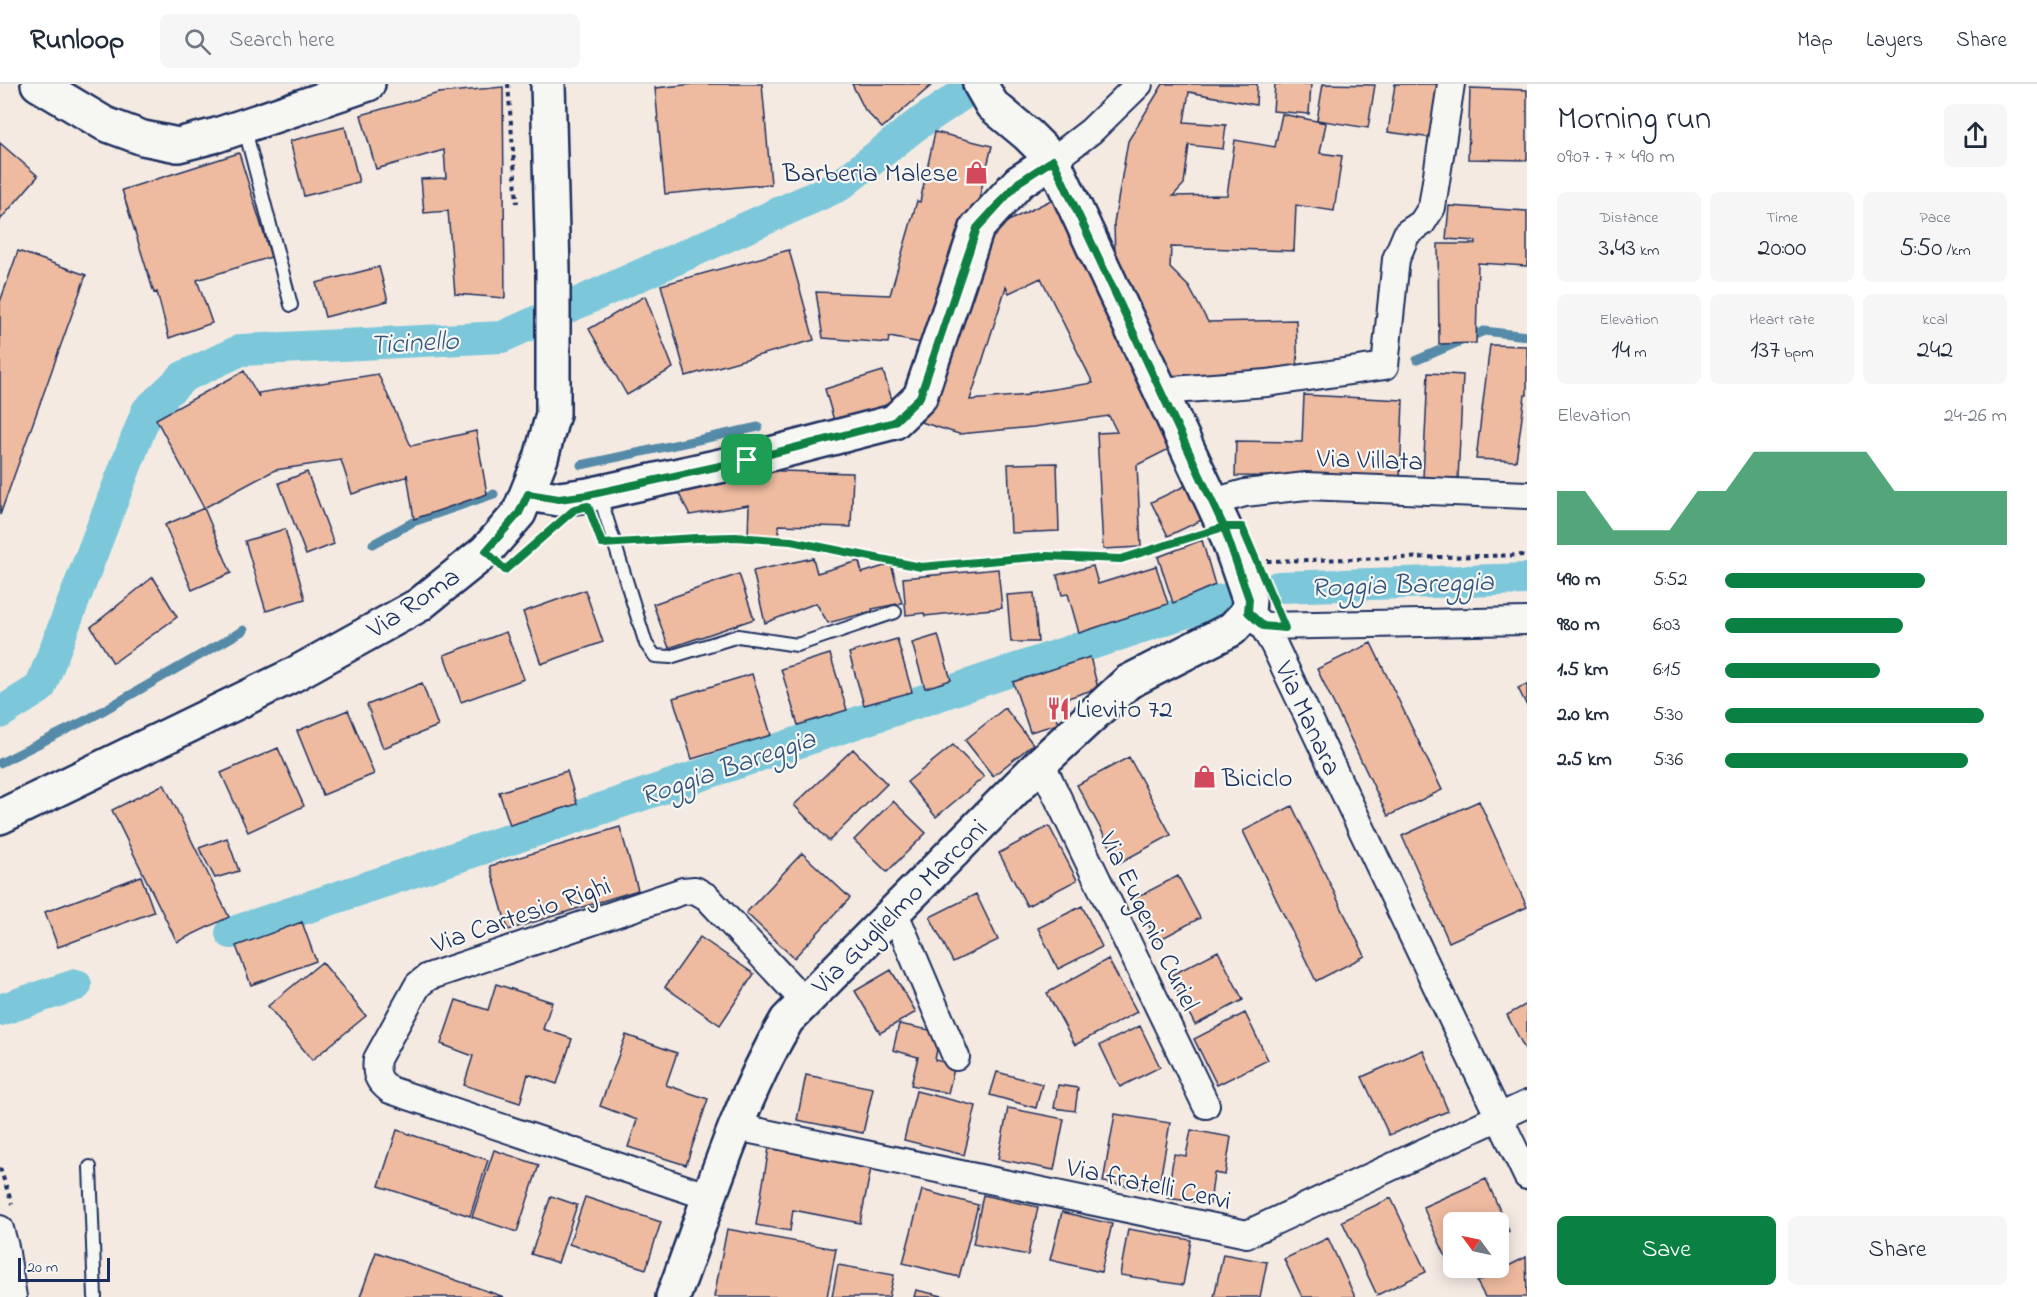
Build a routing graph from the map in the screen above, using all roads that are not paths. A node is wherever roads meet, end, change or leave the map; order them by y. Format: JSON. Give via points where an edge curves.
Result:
{"nodes":[{"id":1,"x":38,"y":84,"type":"edge"},
{"id":2,"x":368,"y":84,"type":"edge"},
{"id":3,"x":548,"y":84,"type":"edge"},
{"id":4,"x":1139,"y":84,"type":"edge"},
{"id":5,"x":1451,"y":84,"type":"edge"},
{"id":6,"x":986,"y":95,"type":"edge"},
{"id":7,"x":244,"y":126,"type":"junction"},
{"id":8,"x":1053,"y":160,"type":"junction"},
{"id":9,"x":291,"y":305,"type":"dead end"},
{"id":10,"x":1159,"y":392,"type":"junction"},
{"id":11,"x":598,"y":493,"type":"junction"},
{"id":12,"x":528,"y":494,"type":"junction"},
{"id":13,"x":1527,"y":495,"type":"edge"},
{"id":14,"x":1219,"y":515,"type":"junction"},
{"id":15,"x":895,"y":612,"type":"dead end"},
{"id":16,"x":1255,"y":619,"type":"junction"},
{"id":17,"x":1527,"y":621,"type":"edge"},
{"id":18,"x":1041,"y":763,"type":"junction"},
{"id":19,"x":0,"y":817,"type":"edge"},
{"id":20,"x":894,"y":911,"type":"junction"},
{"id":21,"x":804,"y":1001,"type":"junction"},
{"id":22,"x":957,"y":1057,"type":"dead end"},
{"id":23,"x":1527,"y":1104,"type":"edge"},
{"id":24,"x":1206,"y":1105,"type":"dead end"},
{"id":25,"x":1499,"y":1117,"type":"junction"},
{"id":26,"x":737,"y":1127,"type":"junction"},
{"id":27,"x":90,"y":1167,"type":"dead end"},
{"id":28,"x":1527,"y":1176,"type":"edge"},
{"id":29,"x":710,"y":1197,"type":"junction"},
{"id":30,"x":0,"y":1229,"type":"edge"},
{"id":31,"x":13,"y":1297,"type":"edge"},
{"id":32,"x":95,"y":1297,"type":"edge"},
{"id":33,"x":673,"y":1297,"type":"edge"}],
"edges":[{"from":1,"to":7,"type":"street","via":[[105,124],[143,138],[178,145]]},
{"from":2,"to":7,"type":"street"},
{"from":3,"to":12,"type":"street","name":"Via Roma","via":[[553,414]]},
{"from":4,"to":8,"type":"street","via":[[1091,131]]},
{"from":5,"to":10,"type":"street","via":[[1432,207],[1422,224],[1407,233],[1396,259],[1385,366],[1267,383]]},
{"from":6,"to":8,"type":"street","name":"Via Manara"},
{"from":7,"to":9,"type":"lane"},
{"from":8,"to":10,"type":"street","name":"Via Manara"},
{"from":8,"to":11,"type":"street","via":[[1019,182],[977,228],[920,397],[894,422]]},
{"from":10,"to":14,"type":"street","name":"Via Manara"},
{"from":11,"to":12,"type":"street","via":[[559,499]]},
{"from":11,"to":15,"type":"lane","via":[[646,644],[655,656],[670,657],[738,636],[797,645]]},
{"from":12,"to":19,"type":"street","name":"Via Roma","via":[[519,513],[486,551],[419,605],[291,676]]},
{"from":13,"to":14,"type":"street","name":"Via Villata","via":[[1306,486],[1245,493]]},
{"from":14,"to":16,"type":"street","name":"Via Manara"},
{"from":16,"to":17,"type":"street"},
{"from":16,"to":18,"type":"street","name":"Via Guglielmo Marconi","via":[[1128,682]]},
{"from":16,"to":25,"type":"street","name":"Via Manara","via":[[1274,645]]},
{"from":18,"to":20,"type":"street","name":"Via Guglielmo Marconi"},
{"from":18,"to":24,"type":"street","name":"Via Eugenio Curiel"},
{"from":20,"to":21,"type":"street","name":"Via Guglielmo Marconi"},
{"from":20,"to":22,"type":"street"},
{"from":21,"to":26,"type":"street","name":"Via Guglielmo Marconi","via":[[771,1046]]},
{"from":21,"to":29,"type":"street","name":"Via Cartesio Righi","via":[[707,897],[695,890],[682,891],[428,977],[418,985],[376,1059],[375,1072],[380,1083],[390,1090]]},
{"from":23,"to":25,"type":"street","name":"Via fratelli Cervi"},
{"from":25,"to":26,"type":"street","name":"Via fratelli Cervi","via":[[1247,1234]]},
{"from":25,"to":28,"type":"street","name":"Via Manara"},
{"from":26,"to":29,"type":"street","name":"Via Guglielmo Marconi"},
{"from":27,"to":32,"type":"lane"},
{"from":29,"to":33,"type":"street","name":"Via Guglielmo Marconi"},
{"from":30,"to":31,"type":"street"}]}
